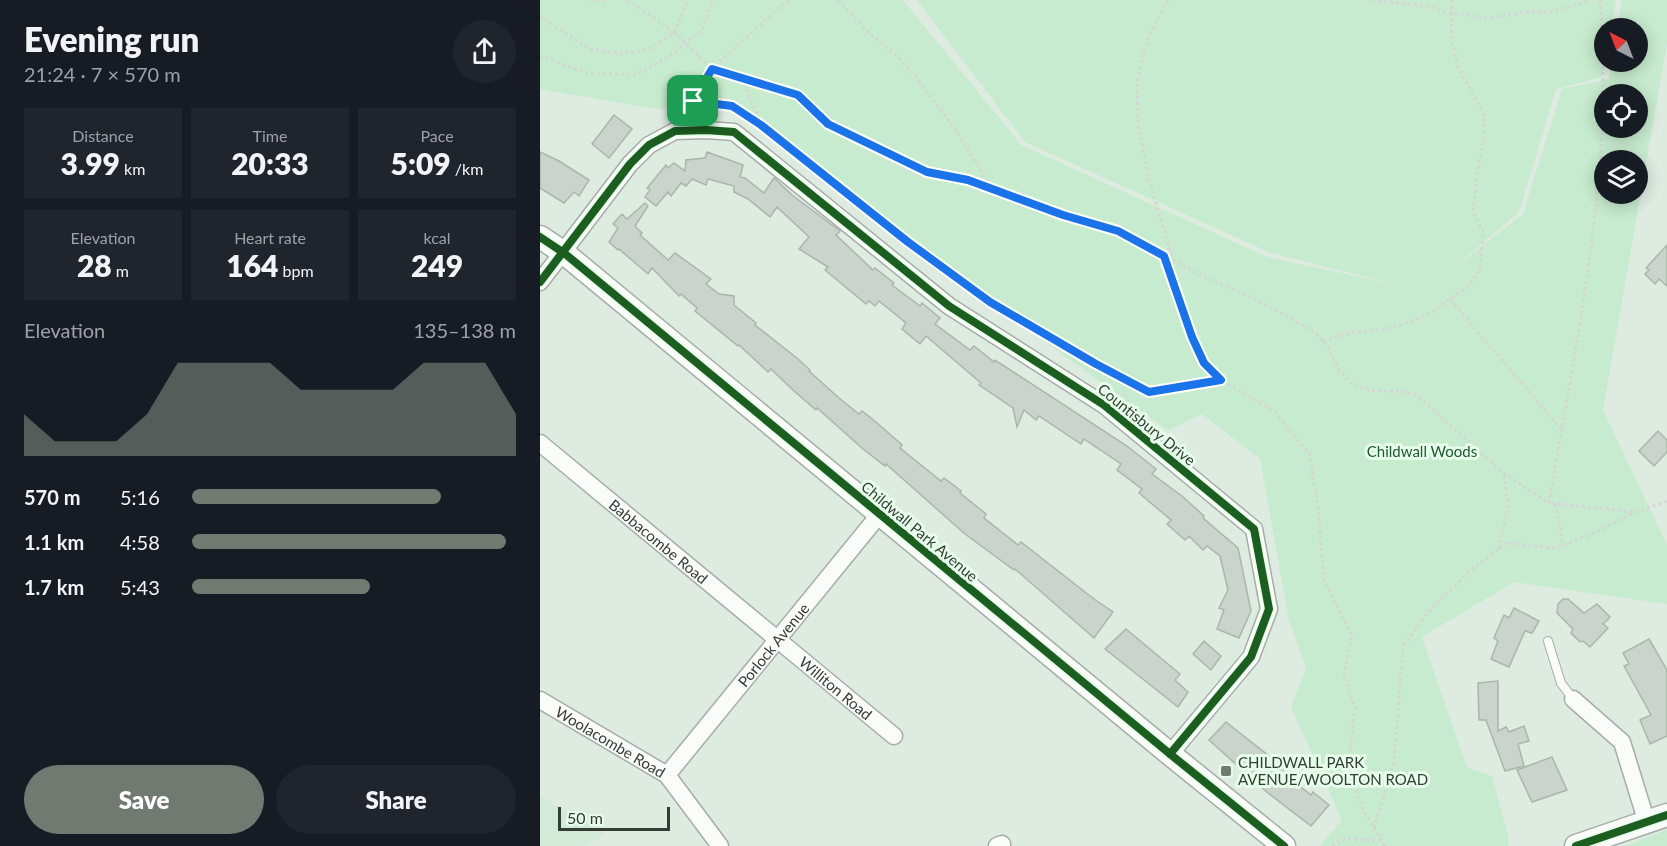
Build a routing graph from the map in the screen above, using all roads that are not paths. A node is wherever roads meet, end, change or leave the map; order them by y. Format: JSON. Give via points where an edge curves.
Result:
{"nodes":[{"id":1,"x":540,"y":237,"type":"edge"},
{"id":2,"x":564,"y":253,"type":"junction"},
{"id":3,"x":540,"y":282,"type":"edge"},
{"id":4,"x":540,"y":443,"type":"edge"},
{"id":5,"x":879,"y":515,"type":"junction"},
{"id":6,"x":778,"y":640,"type":"junction"},
{"id":7,"x":1548,"y":641,"type":"dead end"},
{"id":8,"x":1573,"y":699,"type":"joint"},
{"id":9,"x":540,"y":700,"type":"edge"},
{"id":10,"x":894,"y":736,"type":"dead end"},
{"id":11,"x":1170,"y":754,"type":"junction"},
{"id":12,"x":667,"y":775,"type":"junction"},
{"id":13,"x":1657,"y":819,"type":"edge"},
{"id":14,"x":720,"y":846,"type":"edge"},
{"id":15,"x":1284,"y":846,"type":"edge"},
{"id":16,"x":1576,"y":846,"type":"edge"}],
"edges":[{"from":1,"to":2,"type":"street","name":"Childwall Park Avenue"},
{"from":2,"to":3,"type":"street","name":"Countisbury Drive"},
{"from":2,"to":5,"type":"street","name":"Childwall Park Avenue"},
{"from":2,"to":11,"type":"street","name":"Countisbury Drive","via":[[630,164],[650,145],[675,131],[734,132],[949,306],[1104,405],[1254,529],[1269,609],[1251,657]]},
{"from":4,"to":6,"type":"street","name":"Babbacombe Road"},
{"from":5,"to":6,"type":"street","name":"Porlock Avenue"},
{"from":5,"to":11,"type":"street","name":"Childwall Park Avenue"},
{"from":6,"to":10,"type":"street","name":"Williton Road"},
{"from":6,"to":12,"type":"street","name":"Porlock Avenue"},
{"from":7,"to":8,"type":"lane","via":[[1561,683]]},
{"from":8,"to":13,"type":"street","via":[[1622,742]]},
{"from":9,"to":12,"type":"street","name":"Woolacombe Road"},
{"from":11,"to":15,"type":"street","name":"Childwall Park Avenue"},
{"from":12,"to":14,"type":"street","name":"Woolacombe Road"},
{"from":13,"to":16,"type":"street"}]}
